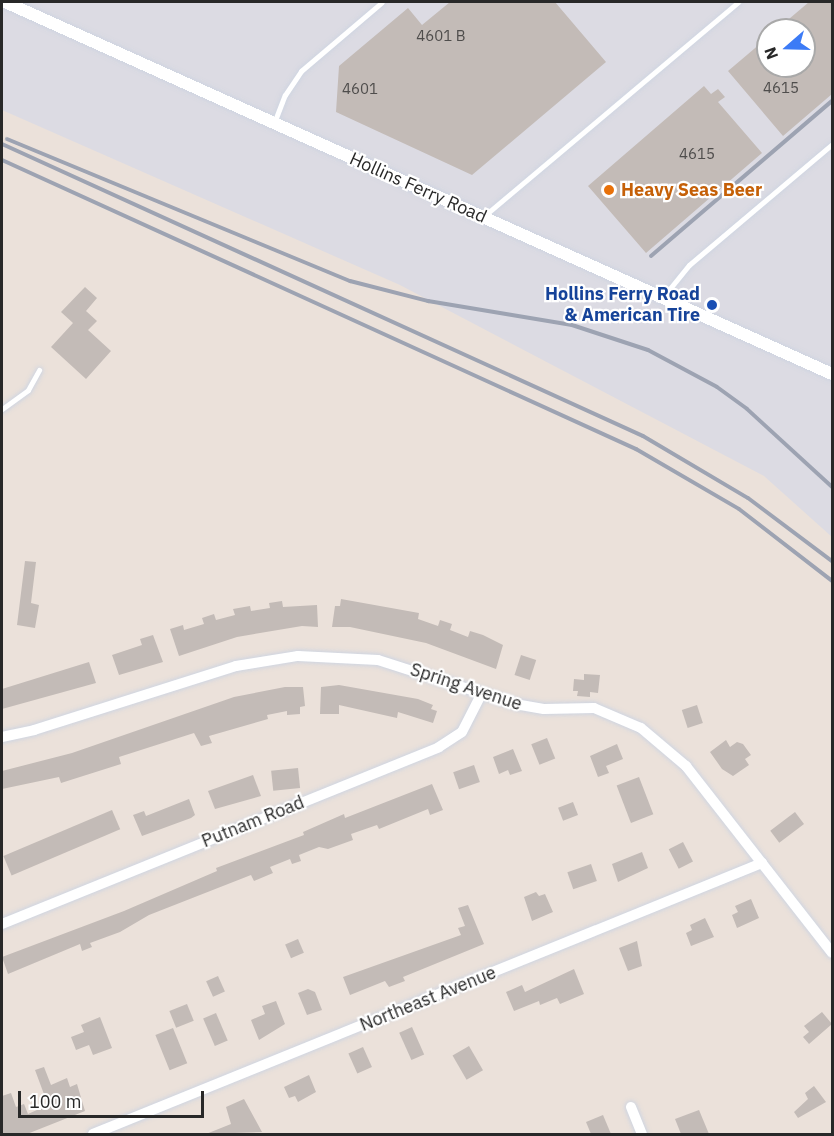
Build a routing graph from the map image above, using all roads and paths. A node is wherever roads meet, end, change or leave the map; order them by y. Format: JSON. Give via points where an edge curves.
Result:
{"nodes":[{"id":1,"x":5,"y":2,"type":"edge"},
{"id":2,"x":382,"y":2,"type":"edge"},
{"id":3,"x":738,"y":2,"type":"edge"},
{"id":4,"x":274,"y":123,"type":"junction"},
{"id":5,"x":832,"y":144,"type":"edge"},
{"id":6,"x":483,"y":218,"type":"junction"},
{"id":7,"x":662,"y":298,"type":"junction"},
{"id":8,"x":39,"y":370,"type":"dead end"},
{"id":9,"x":832,"y":374,"type":"edge"},
{"id":10,"x":2,"y":409,"type":"edge"},
{"id":11,"x":482,"y":693,"type":"junction"},
{"id":12,"x":2,"y":737,"type":"edge"},
{"id":13,"x":762,"y":863,"type":"junction"},
{"id":14,"x":2,"y":924,"type":"edge"},
{"id":15,"x":832,"y":954,"type":"edge"},
{"id":16,"x":631,"y":1107,"type":"dead end"},
{"id":17,"x":93,"y":1134,"type":"edge"},
{"id":18,"x":642,"y":1134,"type":"edge"}],
"edges":[{"from":1,"to":4,"type":"street","name":"Hollins Ferry Road"},
{"from":2,"to":4,"type":"lane","via":[[301,71],[285,95]]},
{"from":3,"to":6,"type":"lane"},
{"from":4,"to":6,"type":"street","name":"Hollins Ferry Road"},
{"from":5,"to":7,"type":"lane","via":[[689,266]]},
{"from":6,"to":7,"type":"street","name":"Hollins Ferry Road"},
{"from":7,"to":9,"type":"street","name":"Hollins Ferry Road"},
{"from":8,"to":10,"type":"lane","via":[[28,390]]},
{"from":11,"to":12,"type":"street","name":"Spring Avenue","via":[[378,660],[298,656],[236,666]]},
{"from":11,"to":13,"type":"street","name":"Spring Avenue","via":[[544,710],[594,708],[641,728],[686,766]]},
{"from":11,"to":14,"type":"street","name":"Putnam Road","via":[[462,732],[439,747]]},
{"from":13,"to":15,"type":"street","name":"Spring Avenue"},
{"from":13,"to":17,"type":"street","name":"Northeast Avenue"},
{"from":16,"to":18,"type":"street"}]}
